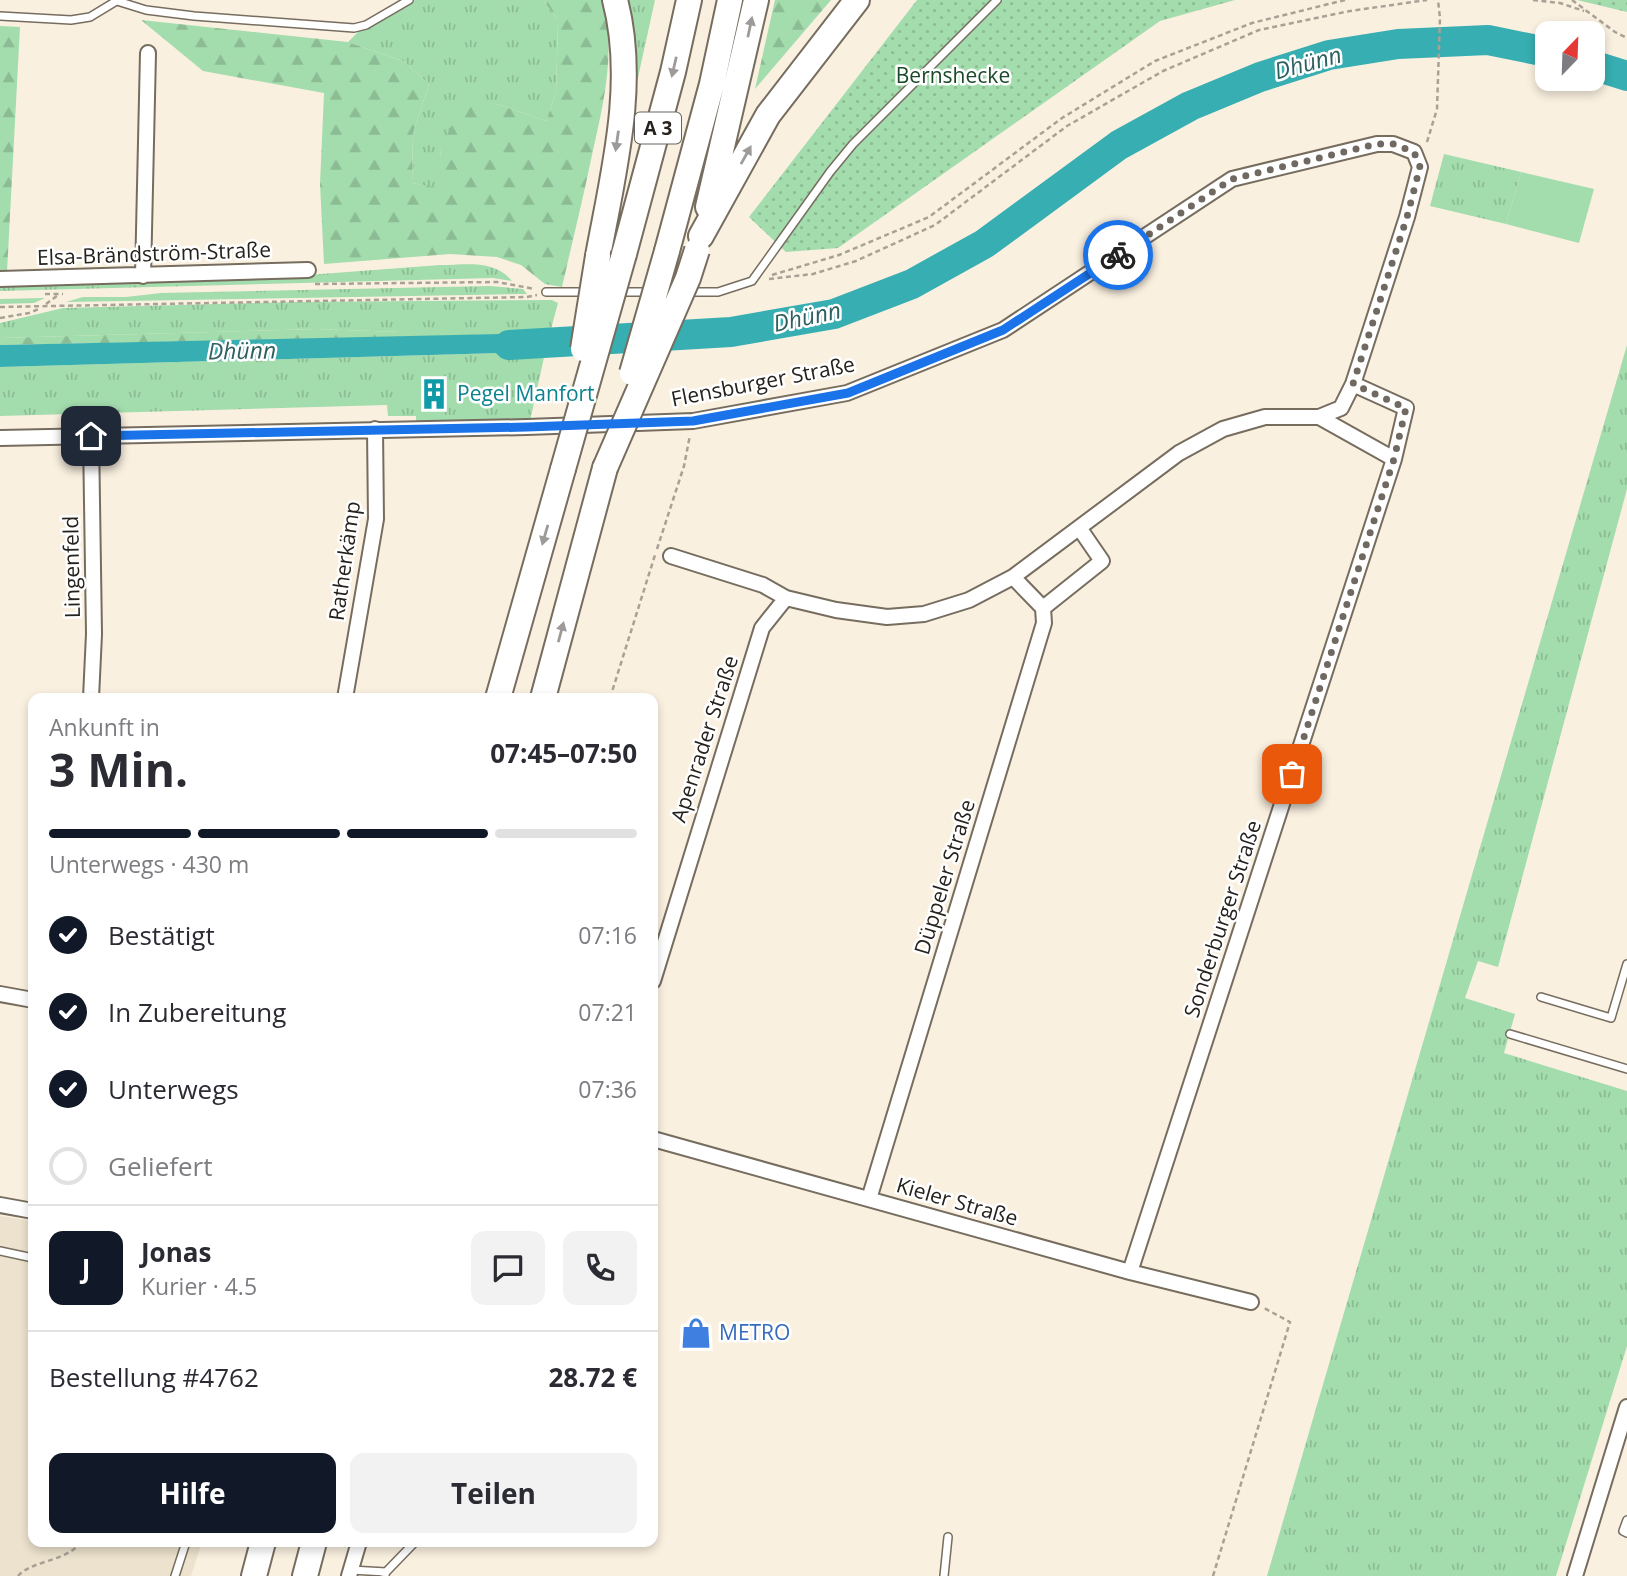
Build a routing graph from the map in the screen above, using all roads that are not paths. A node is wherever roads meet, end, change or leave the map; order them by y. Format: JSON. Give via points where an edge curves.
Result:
{"nodes":[{"id":1,"x":118,"y":0,"type":"edge"},
{"id":2,"x":409,"y":0,"type":"edge"},
{"id":3,"x":615,"y":0,"type":"edge"},
{"id":4,"x":689,"y":0,"type":"edge"},
{"id":5,"x":730,"y":0,"type":"edge"},
{"id":6,"x":756,"y":0,"type":"edge"},
{"id":7,"x":857,"y":0,"type":"edge"},
{"id":8,"x":998,"y":0,"type":"edge"},
{"id":9,"x":106,"y":4,"type":"edge"},
{"id":10,"x":0,"y":16,"type":"edge"},
{"id":11,"x":149,"y":53,"type":"dead end"},
{"id":12,"x":699,"y":243,"type":"junction"},
{"id":13,"x":308,"y":270,"type":"dead end"},
{"id":14,"x":143,"y":276,"type":"junction"},
{"id":15,"x":0,"y":279,"type":"edge"},
{"id":16,"x":547,"y":292,"type":"road end"},
{"id":17,"x":665,"y":292,"type":"dead end"},
{"id":18,"x":678,"y":292,"type":"dead end"},
{"id":19,"x":1353,"y":384,"type":"junction"},
{"id":20,"x":1319,"y":417,"type":"junction"},
{"id":21,"x":375,"y":429,"type":"junction"},
{"id":22,"x":91,"y":436,"type":"junction"},
{"id":23,"x":0,"y":438,"type":"edge"},
{"id":24,"x":1394,"y":459,"type":"junction"},
{"id":25,"x":605,"y":468,"type":"junction"},
{"id":26,"x":563,"y":469,"type":"junction"},
{"id":27,"x":1080,"y":529,"type":"junction"},
{"id":28,"x":671,"y":556,"type":"dead end"},
{"id":29,"x":1013,"y":577,"type":"junction"},
{"id":30,"x":786,"y":598,"type":"junction"},
{"id":31,"x":1043,"y":608,"type":"junction"},
{"id":32,"x":91,"y":693,"type":"edge"},
{"id":33,"x":346,"y":693,"type":"edge"},
{"id":34,"x":499,"y":693,"type":"edge"},
{"id":35,"x":544,"y":693,"type":"edge"},
{"id":36,"x":1627,"y":964,"type":"edge"},
{"id":37,"x":658,"y":965,"type":"edge"},
{"id":38,"x":0,"y":994,"type":"edge"},
{"id":39,"x":1541,"y":997,"type":"dead end"},
{"id":40,"x":28,"y":999,"type":"edge"},
{"id":41,"x":1510,"y":1034,"type":"dead end"},
{"id":42,"x":1627,"y":1069,"type":"edge"},
{"id":43,"x":658,"y":1140,"type":"edge"},
{"id":44,"x":869,"y":1199,"type":"junction"},
{"id":45,"x":0,"y":1205,"type":"edge"},
{"id":46,"x":28,"y":1210,"type":"edge"},
{"id":47,"x":0,"y":1251,"type":"edge"},
{"id":48,"x":28,"y":1257,"type":"edge"},
{"id":49,"x":1130,"y":1272,"type":"junction"},
{"id":50,"x":1251,"y":1302,"type":"road end"},
{"id":51,"x":1627,"y":1407,"type":"edge"},
{"id":52,"x":1627,"y":1520,"type":"edge"},
{"id":53,"x":1627,"y":1532,"type":"edge"},
{"id":54,"x":948,"y":1536,"type":"dead end"},
{"id":55,"x":184,"y":1547,"type":"edge"},
{"id":56,"x":262,"y":1547,"type":"edge"},
{"id":57,"x":313,"y":1547,"type":"edge"},
{"id":58,"x":358,"y":1547,"type":"edge"},
{"id":59,"x":410,"y":1547,"type":"edge"},
{"id":60,"x":350,"y":1573,"type":"edge"},
{"id":61,"x":385,"y":1574,"type":"edge"},
{"id":62,"x":175,"y":1576,"type":"edge"},
{"id":63,"x":254,"y":1576,"type":"edge"},
{"id":64,"x":305,"y":1576,"type":"edge"},
{"id":65,"x":944,"y":1576,"type":"edge"},
{"id":66,"x":1576,"y":1576,"type":"edge"}],
"edges":[{"from":1,"to":2,"type":"lane","via":[[146,10],[194,16],[354,28]]},
{"from":1,"to":9,"type":"lane"},
{"from":3,"to":26,"type":"highway","one_way":true,"bridge":true,"via":[[622,44],[623,101]]},
{"from":4,"to":26,"type":"highway","number":"A 3","one_way":true,"bridge":true},
{"from":5,"to":25,"type":"highway","number":"A 3","bridge":true,"via":[[712,84]]},
{"from":12,"to":6,"type":"highway","one_way":true},
{"from":12,"to":7,"type":"highway","one_way":true,"via":[[768,116]]},
{"from":8,"to":18,"type":"lane","via":[[853,144],[752,281],[718,292]]},
{"from":9,"to":10,"type":"lane","via":[[90,17],[71,20]]},
{"from":11,"to":14,"type":"street"},
{"from":12,"to":25,"type":"highway","bridge":true},
{"from":13,"to":14,"type":"street","name":"Elsa-Brändström-Straße"},
{"from":14,"to":15,"type":"street","name":"Elsa-Brändström-Straße"},
{"from":16,"to":17,"type":"lane"},
{"from":19,"to":20,"type":"street","via":[[1341,408]]},
{"from":19,"to":21,"type":"street","name":"Flensburger Straße","via":[[1420,167],[1414,152],[1393,144],[1232,179],[1003,330],[848,393],[693,421]]},
{"from":19,"to":24,"type":"street","name":"Sonderburger Straße","via":[[1406,408]]},
{"from":20,"to":24,"type":"street"},
{"from":20,"to":27,"type":"street","via":[[1265,417],[1223,429],[1178,453]]},
{"from":21,"to":22,"type":"street","name":"Flensburger Straße"},
{"from":21,"to":33,"type":"street","name":"Ratherkämp","via":[[376,519]]},
{"from":22,"to":23,"type":"street","name":"Flensburger Straße"},
{"from":22,"to":32,"type":"street","name":"Lingenfeld"},
{"from":24,"to":49,"type":"street","name":"Sonderburger Straße"},
{"from":35,"to":25,"type":"highway","number":"A 3","one_way":true},
{"from":26,"to":34,"type":"highway","number":"A 3","one_way":true},
{"from":27,"to":29,"type":"street"},
{"from":27,"to":31,"type":"street","via":[[1102,561]]},
{"from":28,"to":30,"type":"street","via":[[763,585]]},
{"from":29,"to":30,"type":"street","via":[[969,600],[924,614],[887,617]]},
{"from":29,"to":31,"type":"street"},
{"from":30,"to":37,"type":"street","name":"Apenrader Straße","via":[[762,628]]},
{"from":31,"to":44,"type":"street","name":"Düppeler Straße","via":[[1044,623]]},
{"from":36,"to":39,"type":"lane","via":[[1611,1018]]},
{"from":38,"to":40,"type":"street"},
{"from":41,"to":42,"type":"lane"},
{"from":43,"to":44,"type":"street","name":"Kieler Straße"},
{"from":44,"to":49,"type":"street","name":"Kieler Straße"},
{"from":45,"to":46,"type":"street"},
{"from":47,"to":48,"type":"lane"},
{"from":49,"to":50,"type":"street","name":"Kieler Straße"},
{"from":51,"to":66,"type":"street"},
{"from":52,"to":53,"type":"lane","via":[[1623,1531]]},
{"from":54,"to":65,"type":"lane"},
{"from":55,"to":62,"type":"lane"},
{"from":56,"to":63,"type":"highway"},
{"from":57,"to":64,"type":"highway"},
{"from":58,"to":60,"type":"street"},
{"from":59,"to":61,"type":"lane"},
{"from":60,"to":61,"type":"lane"}]}
